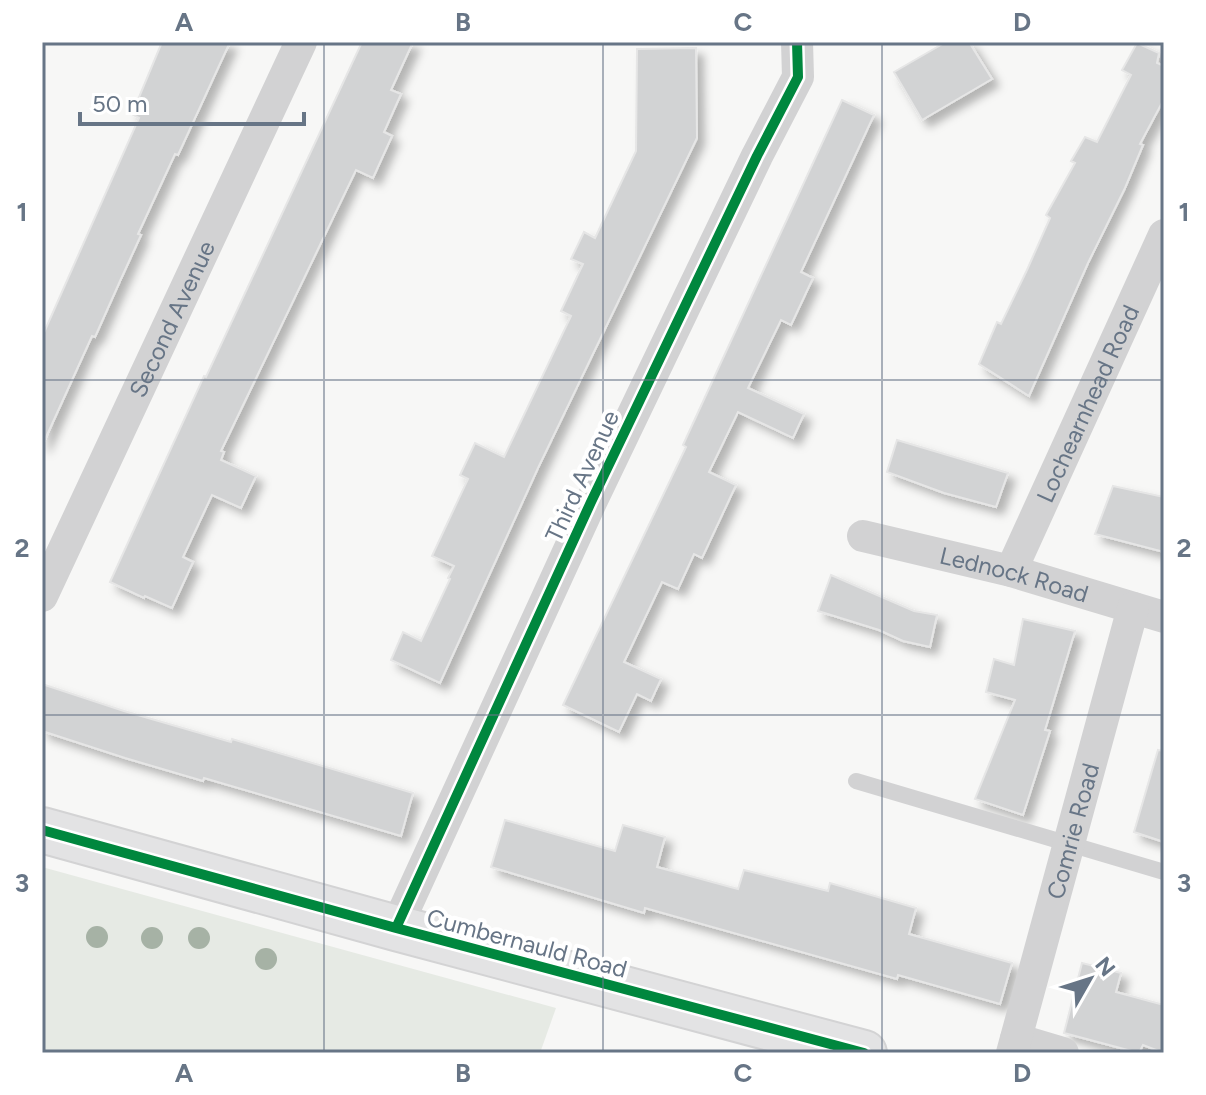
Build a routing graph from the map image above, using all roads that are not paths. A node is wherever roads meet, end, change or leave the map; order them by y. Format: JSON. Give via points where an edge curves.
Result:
{"nodes":[{"id":1,"x":301,"y":42,"type":"edge"},
{"id":2,"x":797,"y":42,"type":"edge"},
{"id":3,"x":1164,"y":235,"type":"edge"},
{"id":4,"x":863,"y":536,"type":"dead end"},
{"id":5,"x":1011,"y":571,"type":"junction"},
{"id":6,"x":42,"y":596,"type":"edge"},
{"id":7,"x":1133,"y":608,"type":"junction"},
{"id":8,"x":1164,"y":617,"type":"edge"},
{"id":9,"x":856,"y":781,"type":"dead end"},
{"id":10,"x":42,"y":830,"type":"edge"},
{"id":11,"x":1069,"y":844,"type":"junction"},
{"id":12,"x":1164,"y":872,"type":"edge"},
{"id":13,"x":396,"y":928,"type":"junction"},
{"id":14,"x":1014,"y":1046,"type":"edge"},
{"id":15,"x":864,"y":1053,"type":"edge"},
{"id":16,"x":1063,"y":1053,"type":"edge"}],
"edges":[{"from":1,"to":6,"type":"street","name":"Second Avenue"},
{"from":2,"to":13,"type":"street","name":"Third Avenue","via":[[798,77],[591,502]]},
{"from":3,"to":5,"type":"street","name":"Lochearnhead Road"},
{"from":4,"to":5,"type":"street","name":"Lednock Road"},
{"from":5,"to":7,"type":"street","name":"Lednock Road"},
{"from":7,"to":8,"type":"street","name":"Lednock Road"},
{"from":7,"to":11,"type":"street","name":"Comrie Road"},
{"from":9,"to":11,"type":"lane"},
{"from":10,"to":13,"type":"main road","name":"Cumbernauld Road"},
{"from":11,"to":12,"type":"lane"},
{"from":11,"to":14,"type":"street","name":"Comrie Road"},
{"from":13,"to":15,"type":"main road","name":"Cumbernauld Road"},
{"from":14,"to":16,"type":"street"}]}
